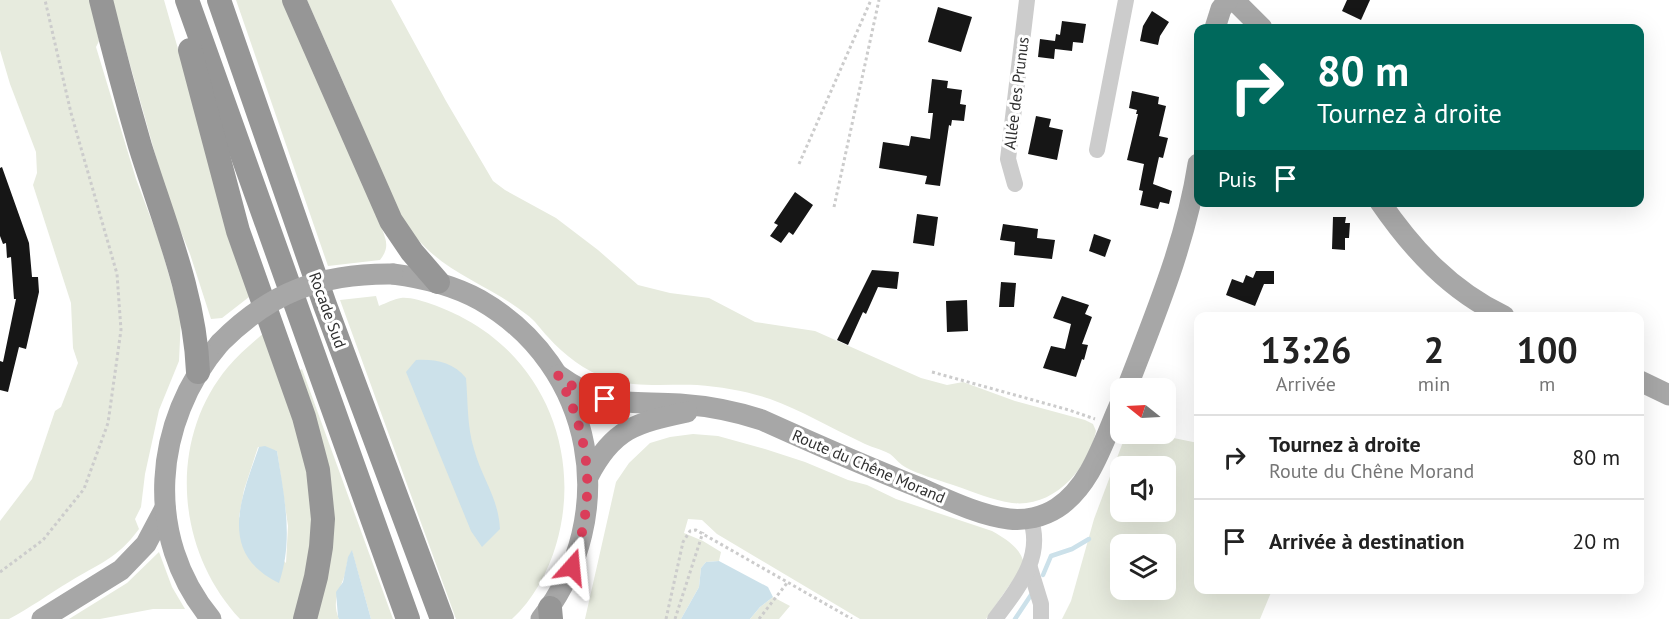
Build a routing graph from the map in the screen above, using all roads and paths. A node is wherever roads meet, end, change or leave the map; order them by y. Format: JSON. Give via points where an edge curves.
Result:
{"nodes":[{"id":1,"x":45,"y":0,"type":"edge"},
{"id":2,"x":101,"y":0,"type":"edge"},
{"id":3,"x":219,"y":0,"type":"edge"},
{"id":4,"x":294,"y":0,"type":"edge"},
{"id":5,"x":871,"y":0,"type":"edge"},
{"id":6,"x":879,"y":0,"type":"edge"},
{"id":7,"x":1027,"y":0,"type":"edge"},
{"id":8,"x":1126,"y":0,"type":"edge"},
{"id":9,"x":1228,"y":0,"type":"edge"},
{"id":10,"x":1234,"y":0,"type":"edge"},
{"id":11,"x":188,"y":3,"type":"edge"},
{"id":12,"x":1216,"y":24,"type":"edge"},
{"id":13,"x":1258,"y":24,"type":"edge"},
{"id":14,"x":1097,"y":150,"type":"dead end"},
{"id":15,"x":799,"y":164,"type":"dead end"},
{"id":16,"x":1015,"y":184,"type":"dead end"},
{"id":17,"x":1194,"y":186,"type":"edge"},
{"id":18,"x":834,"y":207,"type":"dead end"},
{"id":19,"x":1383,"y":207,"type":"edge"},
{"id":20,"x":438,"y":282,"type":"junction"},
{"id":21,"x":1497,"y":312,"type":"edge"},
{"id":22,"x":198,"y":372,"type":"junction"},
{"id":23,"x":932,"y":372,"type":"dead end"},
{"id":24,"x":558,"y":375,"type":"junction"},
{"id":25,"x":1131,"y":378,"type":"edge"},
{"id":26,"x":1644,"y":383,"type":"edge"},
{"id":27,"x":1669,"y":394,"type":"edge"},
{"id":28,"x":708,"y":407,"type":"junction"},
{"id":29,"x":1110,"y":426,"type":"edge"},
{"id":30,"x":1110,"y":428,"type":"edge"},
{"id":31,"x":588,"y":477,"type":"junction"},
{"id":32,"x":165,"y":508,"type":"junction"},
{"id":33,"x":1030,"y":518,"type":"junction"},
{"id":34,"x":703,"y":532,"type":"junction"},
{"id":35,"x":1030,"y":568,"type":"junction"},
{"id":36,"x":0,"y":572,"type":"edge"},
{"id":37,"x":788,"y":582,"type":"junction"},
{"id":38,"x":547,"y":615,"type":"edge"},
{"id":39,"x":42,"y":619,"type":"edge"},
{"id":40,"x":211,"y":619,"type":"edge"},
{"id":41,"x":305,"y":619,"type":"edge"},
{"id":42,"x":408,"y":619,"type":"edge"},
{"id":43,"x":442,"y":619,"type":"edge"},
{"id":44,"x":666,"y":619,"type":"edge"},
{"id":45,"x":675,"y":619,"type":"edge"},
{"id":46,"x":759,"y":619,"type":"edge"},
{"id":47,"x":852,"y":619,"type":"edge"},
{"id":48,"x":995,"y":619,"type":"edge"},
{"id":49,"x":1041,"y":619,"type":"edge"}],
"edges":[{"from":1,"to":36,"type":"path","via":[[71,113],[117,274],[122,330],[108,423],[84,489],[43,540]]},
{"from":2,"to":22,"type":"highway","via":[[140,146],[194,322]]},
{"from":3,"to":43,"type":"highway","name":"Rocade Sud","via":[[330,317]]},
{"from":4,"to":20,"type":"highway","via":[[391,221]]},
{"from":5,"to":15,"type":"path"},
{"from":6,"to":18,"type":"path"},
{"from":7,"to":16,"type":"street","name":"Allée des Prunus","via":[[1008,159]]},
{"from":8,"to":14,"type":"street"},
{"from":9,"to":12,"type":"main road"},
{"from":10,"to":13,"type":"main road"},
{"from":11,"to":41,"type":"highway","via":[[188,43],[238,231],[304,417],[318,470],[321,547]]},
{"from":11,"to":42,"type":"highway","name":"Rocade Sud"},
{"from":17,"to":25,"type":"main road","via":[[1174,262]]},
{"from":19,"to":21,"type":"main road","via":[[1434,268]]},
{"from":20,"to":22,"type":"main road","bridge":true,"via":[[393,274],[344,276],[298,289],[237,326]]},
{"from":20,"to":24,"type":"main road","via":[[479,300],[506,318],[531,340]]},
{"from":22,"to":32,"type":"main road","via":[[179,408],[168,447]]},
{"from":23,"to":29,"type":"path","via":[[1069,410]]},
{"from":24,"to":28,"type":"main road","name":"Route du Chêne Morand","via":[[575,388],[618,402]]},
{"from":24,"to":31,"type":"main road","via":[[582,434]]},
{"from":26,"to":27,"type":"main road"},
{"from":28,"to":31,"type":"main road","name":"Route du Chêne Morand","via":[[633,427],[615,437]]},
{"from":28,"to":33,"type":"main road","name":"Route du Chêne Morand","via":[[762,420],[988,514],[1006,519]]},
{"from":30,"to":33,"type":"main road","name":"Route du Chêne Morand","via":[[1077,491],[1056,509]]},
{"from":31,"to":38,"type":"main road","via":[[580,545]]},
{"from":32,"to":39,"type":"main road","via":[[146,544],[121,570]]},
{"from":32,"to":40,"type":"main road","via":[[182,572]]},
{"from":33,"to":35,"type":"street","via":[[1034,529]]},
{"from":34,"to":37,"type":"path"},
{"from":34,"to":44,"type":"path","via":[[690,531],[682,542]]},
{"from":34,"to":45,"type":"path"},
{"from":35,"to":48,"type":"street"},
{"from":35,"to":49,"type":"street","via":[[1041,604]]},
{"from":37,"to":46,"type":"path"},
{"from":37,"to":47,"type":"path"}]}
